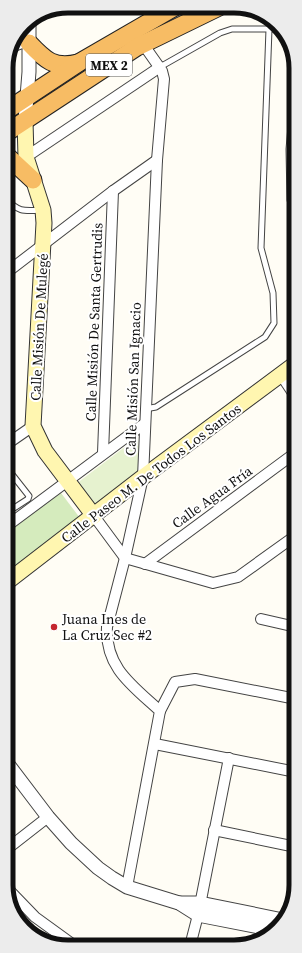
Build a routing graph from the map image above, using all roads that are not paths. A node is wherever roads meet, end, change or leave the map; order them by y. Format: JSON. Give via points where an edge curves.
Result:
{"nodes":[{"id":1,"x":165,"y":13,"type":"edge"},
{"id":2,"x":206,"y":13,"type":"edge"},
{"id":3,"x":269,"y":29,"type":"junction"},
{"id":4,"x":273,"y":29,"type":"edge"},
{"id":5,"x":29,"y":30,"type":"edge"},
{"id":6,"x":30,"y":43,"type":"junction"},
{"id":7,"x":143,"y":44,"type":"junction"},
{"id":8,"x":18,"y":47,"type":"edge"},
{"id":9,"x":80,"y":62,"type":"junction"},
{"id":10,"x":160,"y":67,"type":"junction"},
{"id":11,"x":28,"y":97,"type":"junction"},
{"id":12,"x":13,"y":107,"type":"edge"},
{"id":13,"x":25,"y":121,"type":"junction"},
{"id":14,"x":13,"y":129,"type":"edge"},
{"id":15,"x":157,"y":160,"type":"junction"},
{"id":16,"x":14,"y":161,"type":"edge"},
{"id":17,"x":33,"y":180,"type":"joint"},
{"id":18,"x":113,"y":191,"type":"junction"},
{"id":19,"x":13,"y":205,"type":"edge"},
{"id":20,"x":43,"y":210,"type":"junction"},
{"id":21,"x":44,"y":245,"type":"junction"},
{"id":22,"x":13,"y":268,"type":"edge"},
{"id":23,"x":289,"y":369,"type":"edge"},
{"id":24,"x":281,"y":375,"type":"junction"},
{"id":25,"x":289,"y":387,"type":"edge"},
{"id":26,"x":145,"y":409,"type":"junction"},
{"id":27,"x":144,"y":424,"type":"junction"},
{"id":28,"x":33,"y":426,"type":"junction"},
{"id":29,"x":13,"y":440,"type":"edge"},
{"id":30,"x":103,"y":453,"type":"junction"},
{"id":31,"x":289,"y":457,"type":"edge"},
{"id":32,"x":13,"y":476,"type":"edge"},
{"id":33,"x":143,"y":477,"type":"junction"},
{"id":34,"x":67,"y":480,"type":"junction"},
{"id":35,"x":13,"y":507,"type":"edge"},
{"id":36,"x":94,"y":516,"type":"junction"},
{"id":37,"x":13,"y":521,"type":"edge"},
{"id":38,"x":289,"y":540,"type":"edge"},
{"id":39,"x":126,"y":558,"type":"junction"},
{"id":40,"x":146,"y":564,"type":"junction"},
{"id":41,"x":13,"y":577,"type":"edge"},
{"id":42,"x":261,"y":619,"type":"dead end"},
{"id":43,"x":289,"y":625,"type":"edge"},
{"id":44,"x":289,"y":697,"type":"edge"},
{"id":45,"x":160,"y":711,"type":"junction"},
{"id":46,"x":155,"y":744,"type":"junction"},
{"id":47,"x":229,"y":758,"type":"junction"},
{"id":48,"x":13,"y":771,"type":"edge"},
{"id":49,"x":289,"y":771,"type":"edge"},
{"id":50,"x":48,"y":817,"type":"junction"},
{"id":51,"x":214,"y":830,"type":"junction"},
{"id":52,"x":13,"y":844,"type":"edge"},
{"id":53,"x":289,"y":846,"type":"edge"},
{"id":54,"x":127,"y":887,"type":"junction"},
{"id":55,"x":14,"y":895,"type":"edge"},
{"id":56,"x":199,"y":909,"type":"junction"},
{"id":57,"x":276,"y":919,"type":"edge"},
{"id":58,"x":268,"y":928,"type":"edge"},
{"id":59,"x":67,"y":940,"type":"edge"},
{"id":60,"x":191,"y":940,"type":"edge"}],
"edges":[{"from":1,"to":9,"type":"highway","number":"MEX 2"},
{"from":2,"to":7,"type":"highway","number":"MEX 2"},
{"from":3,"to":4,"type":"lane"},
{"from":3,"to":10,"type":"lane","via":[[242,28],[220,33]]},
{"from":3,"to":26,"type":"lane","via":[[261,248],[273,293],[274,323],[265,337],[156,406]]},
{"from":5,"to":6,"type":"street"},
{"from":6,"to":8,"type":"lane"},
{"from":6,"to":9,"type":"highway","via":[[46,60],[61,65]]},
{"from":6,"to":11,"type":"street"},
{"from":7,"to":10,"type":"street","name":"Calle Misión San Ignacio"},
{"from":7,"to":13,"type":"highway","number":"MEX 2"},
{"from":9,"to":11,"type":"highway","number":"MEX 2"},
{"from":10,"to":15,"type":"street","name":"Calle Misión San Ignacio","via":[[164,79]]},
{"from":10,"to":16,"type":"street"},
{"from":11,"to":12,"type":"highway","number":"MEX 2"},
{"from":11,"to":13,"type":"street"},
{"from":13,"to":14,"type":"highway","number":"MEX 2"},
{"from":13,"to":16,"type":"main road"},
{"from":15,"to":18,"type":"street"},
{"from":15,"to":26,"type":"street","name":"Calle Misión San Ignacio"},
{"from":16,"to":17,"type":"highway"},
{"from":17,"to":20,"type":"main road","name":"Calle Misión De Mulegé"},
{"from":18,"to":21,"type":"street"},
{"from":18,"to":30,"type":"street","name":"Calle Misión De Santa Gertrudis"},
{"from":19,"to":20,"type":"lane","via":[[22,211]]},
{"from":20,"to":21,"type":"main road","name":"Calle Misión De Mulegé"},
{"from":21,"to":22,"type":"street"},
{"from":21,"to":28,"type":"main road","name":"Calle Misión De Mulegé"},
{"from":23,"to":24,"type":"main road","name":"Calle Paseo M. De Todos Los Santos"},
{"from":24,"to":25,"type":"street"},
{"from":24,"to":33,"type":"main road","name":"Calle Paseo M. De Todos Los Santos"},
{"from":26,"to":27,"type":"street","name":"Calle Misión San Ignacio"},
{"from":27,"to":30,"type":"street"},
{"from":27,"to":33,"type":"street","name":"Calle Misión San Ignacio"},
{"from":28,"to":29,"type":"street"},
{"from":28,"to":34,"type":"main road","name":"Calle Misión De Mulegé","via":[[45,451]]},
{"from":30,"to":34,"type":"street"},
{"from":31,"to":40,"type":"street","name":"Calle Agua Fría"},
{"from":32,"to":35,"type":"lane","via":[[29,496]]},
{"from":33,"to":36,"type":"main road","name":"Calle Paseo M. De Todos Los Santos"},
{"from":33,"to":39,"type":"street","name":"Calle Misión San Ignacio"},
{"from":34,"to":36,"type":"main road","name":"Calle Misión De Mulegé"},
{"from":34,"to":37,"type":"street"},
{"from":36,"to":39,"type":"street"},
{"from":36,"to":41,"type":"main road","name":"Calle Paseo M. De Todos Los Santos"},
{"from":38,"to":40,"type":"street","via":[[238,577],[213,583]]},
{"from":39,"to":40,"type":"street"},
{"from":39,"to":45,"type":"street","name":"Calle Misión San Ignacio","via":[[107,627],[107,645],[113,662],[126,680]]},
{"from":42,"to":43,"type":"street"},
{"from":44,"to":45,"type":"street","via":[[195,679],[175,682]]},
{"from":45,"to":46,"type":"street"},
{"from":46,"to":47,"type":"street"},
{"from":46,"to":54,"type":"street"},
{"from":47,"to":49,"type":"street"},
{"from":47,"to":51,"type":"street"},
{"from":48,"to":50,"type":"street"},
{"from":50,"to":52,"type":"street"},
{"from":50,"to":54,"type":"street","via":[[98,868]]},
{"from":51,"to":53,"type":"street"},
{"from":51,"to":56,"type":"street"},
{"from":54,"to":56,"type":"street"},
{"from":55,"to":59,"type":"street","via":[[35,917]]},
{"from":56,"to":57,"type":"street"},
{"from":56,"to":58,"type":"street"},
{"from":56,"to":60,"type":"street"}]}
